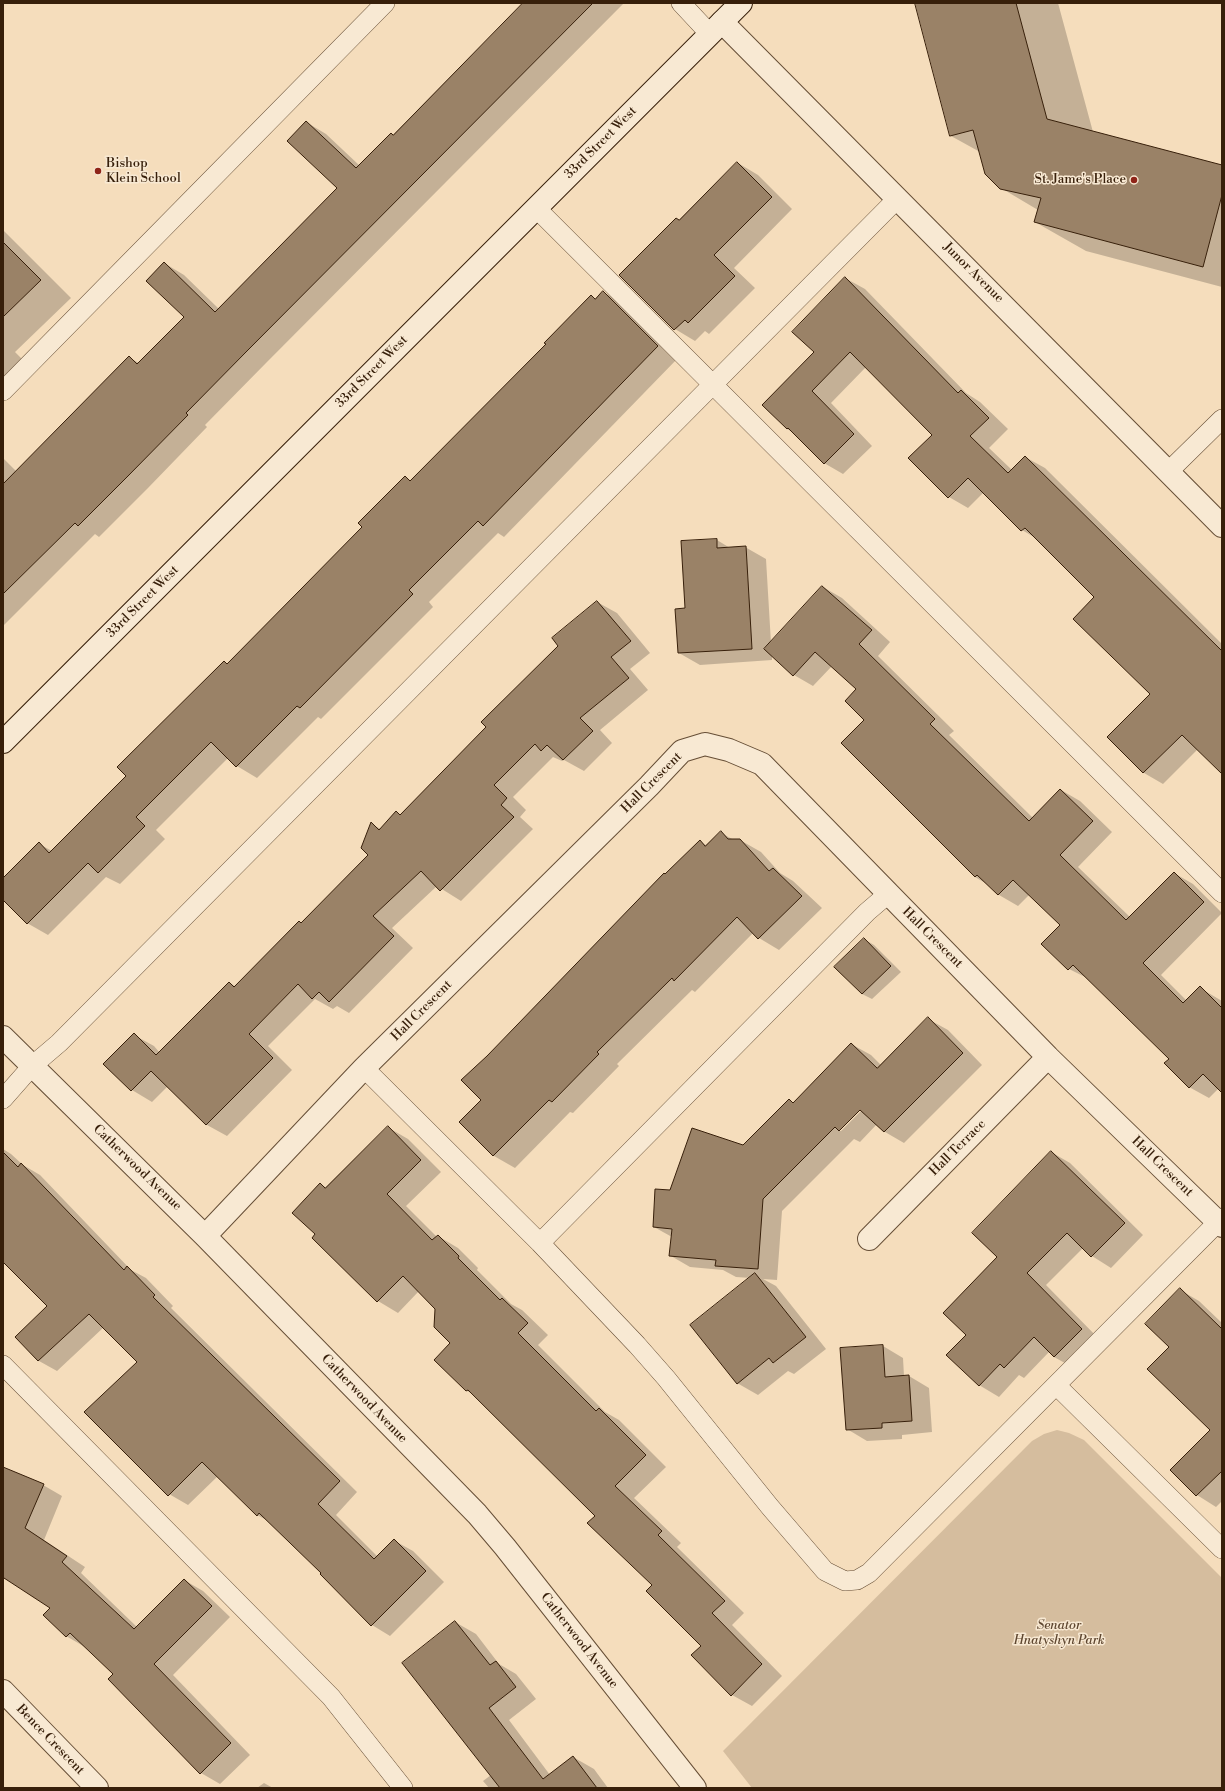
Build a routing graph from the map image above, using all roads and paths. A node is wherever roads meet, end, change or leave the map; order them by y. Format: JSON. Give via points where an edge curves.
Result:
{"nodes":[{"id":1,"x":385,"y":3,"type":"edge"},
{"id":2,"x":681,"y":3,"type":"edge"},
{"id":3,"x":741,"y":3,"type":"edge"},
{"id":4,"x":715,"y":28,"type":"junction"},
{"id":5,"x":898,"y":198,"type":"junction"},
{"id":6,"x":536,"y":208,"type":"junction"},
{"id":7,"x":712,"y":385,"type":"junction"},
{"id":8,"x":3,"y":391,"type":"edge"},
{"id":9,"x":1222,"y":419,"type":"edge"},
{"id":10,"x":1169,"y":471,"type":"junction"},
{"id":11,"x":1222,"y":526,"type":"edge"},
{"id":12,"x":3,"y":742,"type":"edge"},
{"id":13,"x":1222,"y":893,"type":"edge"},
{"id":14,"x":888,"y":894,"type":"junction"},
{"id":15,"x":3,"y":1037,"type":"edge"},
{"id":16,"x":1048,"y":1057,"type":"junction"},
{"id":17,"x":32,"y":1066,"type":"junction"},
{"id":18,"x":364,"y":1068,"type":"junction"},
{"id":19,"x":3,"y":1099,"type":"edge"},
{"id":20,"x":1221,"y":1222,"type":"edge"},
{"id":21,"x":205,"y":1236,"type":"junction"},
{"id":22,"x":868,"y":1239,"type":"dead end"},
{"id":23,"x":540,"y":1243,"type":"junction"},
{"id":24,"x":3,"y":1365,"type":"edge"},
{"id":25,"x":1057,"y":1386,"type":"junction"},
{"id":26,"x":1222,"y":1549,"type":"edge"},
{"id":27,"x":3,"y":1691,"type":"edge"},
{"id":28,"x":97,"y":1788,"type":"edge"},
{"id":29,"x":402,"y":1788,"type":"edge"},
{"id":30,"x":695,"y":1788,"type":"edge"}],
"edges":[{"from":1,"to":8,"type":"lane"},
{"from":2,"to":4,"type":"lane"},
{"from":3,"to":4,"type":"street","name":"33rd Street West"},
{"from":4,"to":5,"type":"street","name":"Junor Avenue"},
{"from":4,"to":6,"type":"street","name":"33rd Street West"},
{"from":5,"to":7,"type":"lane"},
{"from":5,"to":10,"type":"street","name":"Junor Avenue"},
{"from":6,"to":7,"type":"lane"},
{"from":6,"to":12,"type":"street","name":"33rd Street West"},
{"from":7,"to":13,"type":"lane"},
{"from":7,"to":17,"type":"lane","via":[[64,1037]]},
{"from":9,"to":10,"type":"lane"},
{"from":10,"to":11,"type":"street","name":"Junor Avenue"},
{"from":14,"to":16,"type":"street","name":"Hall Crescent"},
{"from":14,"to":18,"type":"street","name":"Hall Crescent","via":[[762,764],[729,750],[705,744],[682,751]]},
{"from":14,"to":23,"type":"lane","via":[[867,912]]},
{"from":15,"to":17,"type":"street","name":"Catherwood Avenue"},
{"from":16,"to":20,"type":"street","name":"Hall Crescent"},
{"from":16,"to":22,"type":"street","name":"Hall Terrace"},
{"from":17,"to":19,"type":"lane"},
{"from":17,"to":21,"type":"street","name":"Catherwood Avenue"},
{"from":18,"to":21,"type":"street","name":"Hall Crescent"},
{"from":18,"to":23,"type":"lane"},
{"from":20,"to":25,"type":"lane"},
{"from":21,"to":30,"type":"street","name":"Catherwood Avenue","via":[[477,1514]]},
{"from":23,"to":25,"type":"lane","via":[[666,1378],[826,1571],[845,1581],[857,1580],[869,1573]]},
{"from":24,"to":29,"type":"lane","via":[[331,1697]]},
{"from":25,"to":26,"type":"lane"},
{"from":27,"to":28,"type":"street","name":"Bence Crescent"}]}
